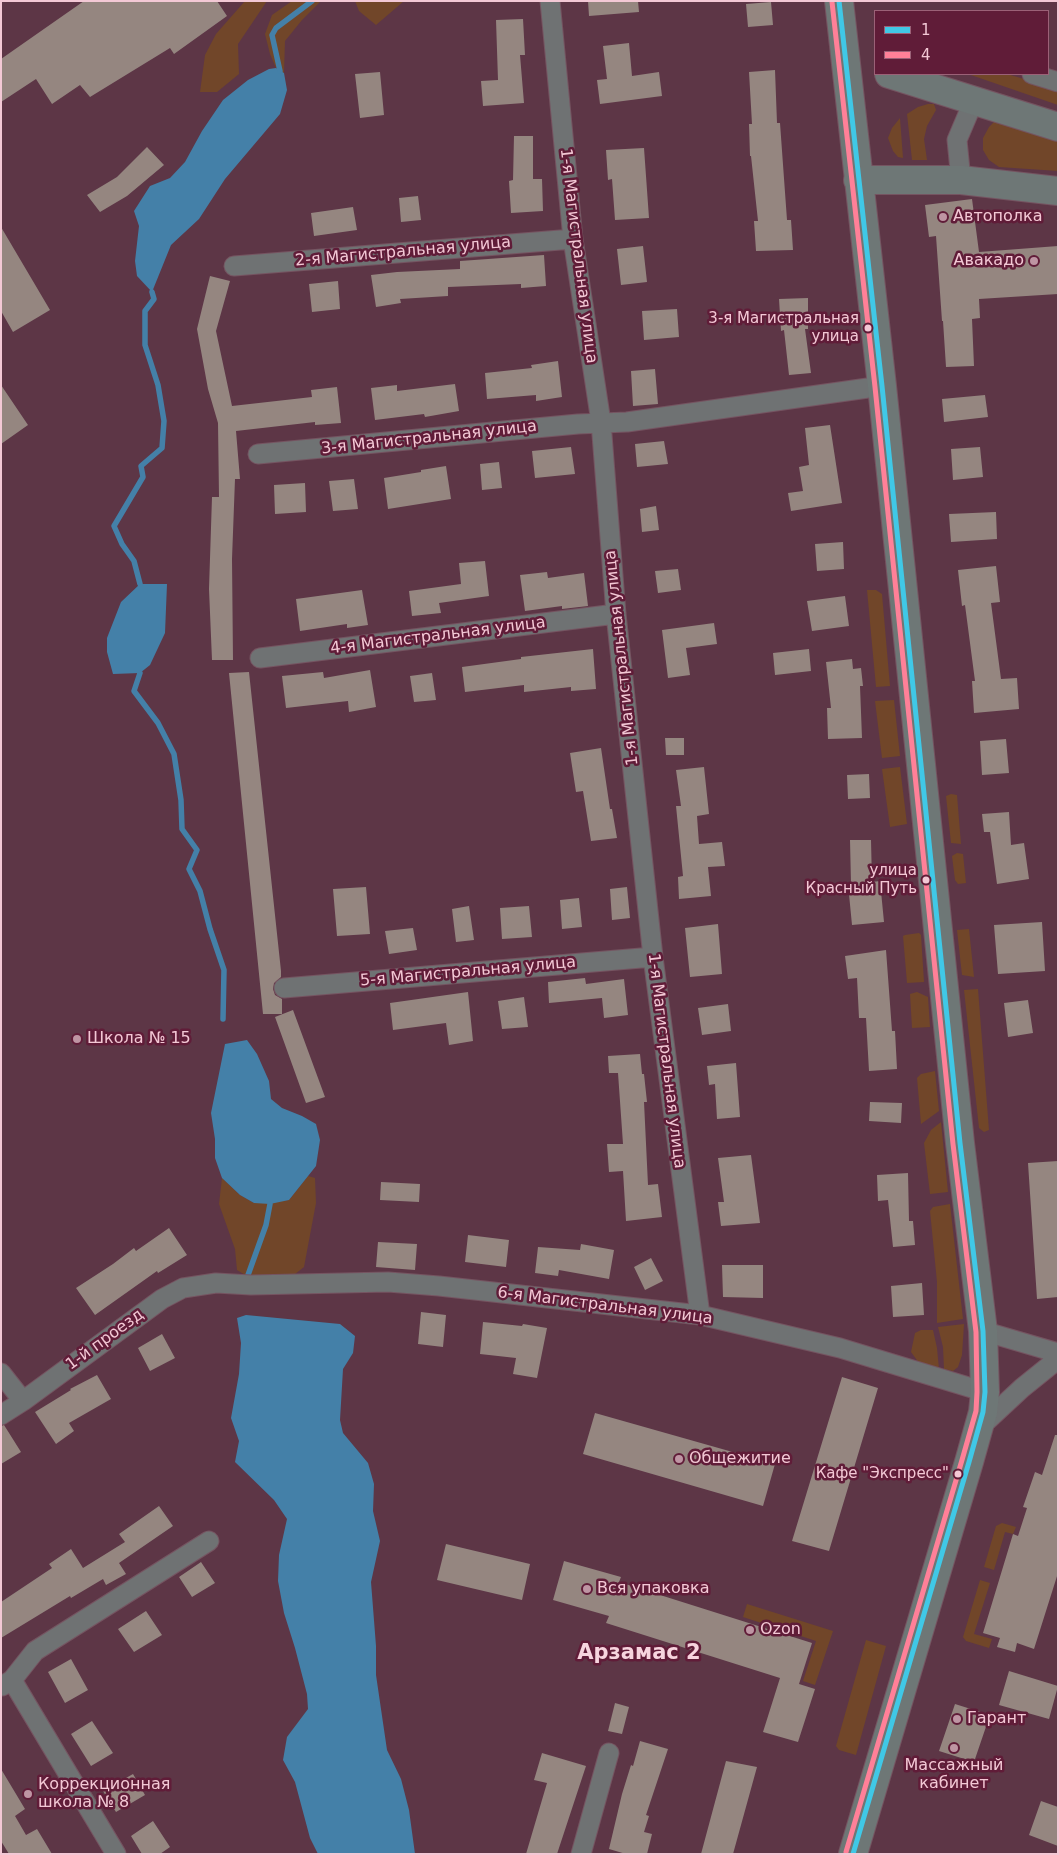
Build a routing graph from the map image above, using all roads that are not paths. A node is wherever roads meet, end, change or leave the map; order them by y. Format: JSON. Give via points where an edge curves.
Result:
{"nodes":[{"id":1,"x":550,"y":1,"type":"edge"},
{"id":2,"x":839,"y":1,"type":"edge"},
{"id":3,"x":846,"y":60,"type":"junction"},
{"id":4,"x":874,"y":69,"type":"edge"},
{"id":5,"x":1035,"y":75,"type":"edge"},
{"id":6,"x":905,"y":76,"type":"edge"},
{"id":7,"x":1058,"y":82,"type":"edge"},
{"id":8,"x":974,"y":100,"type":"junction"},
{"id":9,"x":1058,"y":126,"type":"edge"},
{"id":10,"x":858,"y":180,"type":"junction"},
{"id":11,"x":961,"y":180,"type":"junction"},
{"id":12,"x":1058,"y":191,"type":"edge"},
{"id":13,"x":573,"y":239,"type":"junction"},
{"id":14,"x":234,"y":266,"type":"dead end"},
{"id":15,"x":882,"y":386,"type":"junction"},
{"id":16,"x":601,"y":422,"type":"junction"},
{"id":17,"x":258,"y":454,"type":"dead end"},
{"id":18,"x":616,"y":614,"type":"junction"},
{"id":19,"x":260,"y":658,"type":"dead end"},
{"id":20,"x":652,"y":957,"type":"junction"},
{"id":21,"x":284,"y":988,"type":"dead end"},
{"id":22,"x":216,"y":1283,"type":"joint"},
{"id":23,"x":700,"y":1315,"type":"junction"},
{"id":24,"x":983,"y":1330,"type":"junction"},
{"id":25,"x":1058,"y":1353,"type":"edge"},
{"id":26,"x":1058,"y":1359,"type":"edge"},
{"id":27,"x":1,"y":1373,"type":"edge"},
{"id":28,"x":985,"y":1392,"type":"junction"},
{"id":29,"x":23,"y":1401,"type":"junction"},
{"id":30,"x":1,"y":1414,"type":"edge"},
{"id":31,"x":979,"y":1428,"type":"junction"},
{"id":32,"x":209,"y":1542,"type":"dead end"},
{"id":33,"x":7,"y":1683,"type":"edge"},
{"id":34,"x":608,"y":1752,"type":"dead end"},
{"id":35,"x":116,"y":1854,"type":"edge"},
{"id":36,"x":580,"y":1854,"type":"edge"},
{"id":37,"x":853,"y":1854,"type":"edge"}],
"edges":[{"from":1,"to":13,"type":"street","name":"1-я Магистральная улица"},
{"from":2,"to":3,"type":"main road"},
{"from":3,"to":4,"type":"main road"},
{"from":3,"to":10,"type":"main road"},
{"from":5,"to":7,"type":"street"},
{"from":6,"to":8,"type":"main road"},
{"from":8,"to":9,"type":"main road"},
{"from":8,"to":11,"type":"street","via":[[957,140]]},
{"from":10,"to":11,"type":"main road"},
{"from":10,"to":15,"type":"main road"},
{"from":11,"to":12,"type":"main road"},
{"from":13,"to":14,"type":"street","name":"2-я Магистральная улица"},
{"from":13,"to":16,"type":"street","name":"1-я Магистральная улица"},
{"from":15,"to":16,"type":"street","name":"3-я Магистральная улица","via":[[627,422]]},
{"from":15,"to":24,"type":"main road","via":[[960,1143]]},
{"from":16,"to":17,"type":"street","name":"3-я Магистральная улица"},
{"from":16,"to":18,"type":"street","name":"1-я Магистральная улица"},
{"from":18,"to":19,"type":"street","name":"4-я Магистральная улица"},
{"from":18,"to":20,"type":"street","name":"1-я Магистральная улица"},
{"from":20,"to":21,"type":"street","name":"5-я Магистральная улица"},
{"from":20,"to":23,"type":"street","name":"1-я Магистральная улица"},
{"from":22,"to":23,"type":"street","name":"6-я Магистральная улица","via":[[251,1286],[397,1283]]},
{"from":22,"to":29,"type":"street","name":"1-й проезд","via":[[183,1288],[162,1299]]},
{"from":23,"to":28,"type":"street","name":"6-я Магистральная улица","via":[[840,1348]]},
{"from":24,"to":25,"type":"street"},
{"from":24,"to":28,"type":"main road"},
{"from":26,"to":31,"type":"street"},
{"from":27,"to":29,"type":"street"},
{"from":28,"to":31,"type":"main road"},
{"from":29,"to":30,"type":"street","name":"1-й проезд"},
{"from":31,"to":37,"type":"main road"},
{"from":32,"to":33,"type":"street","via":[[36,1651]]},
{"from":33,"to":35,"type":"street"},
{"from":34,"to":36,"type":"street"}]}
